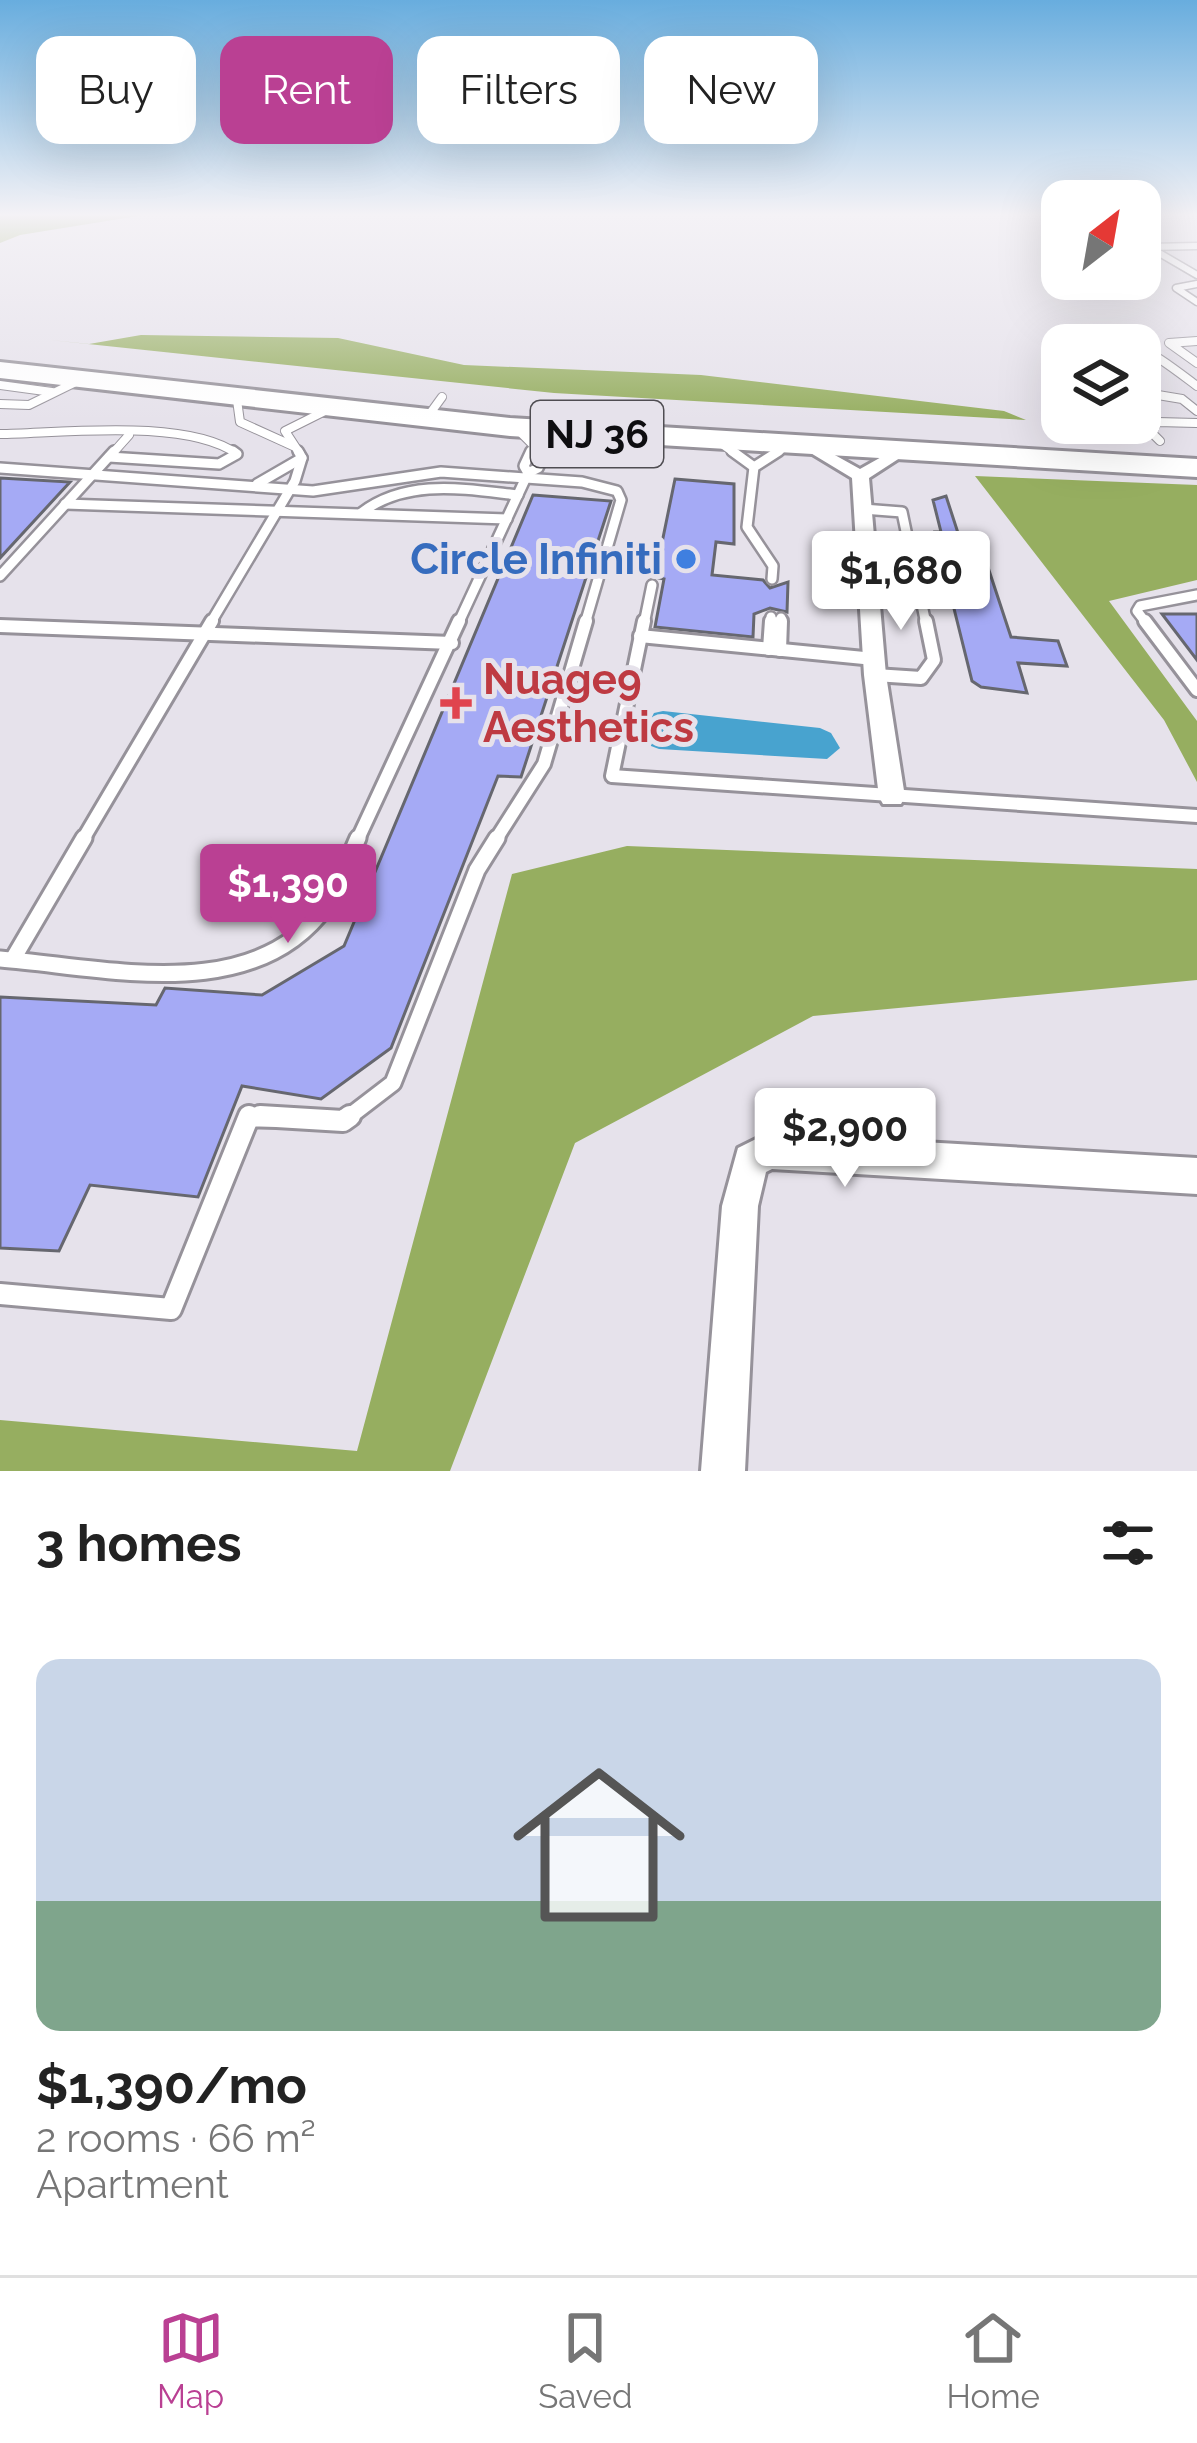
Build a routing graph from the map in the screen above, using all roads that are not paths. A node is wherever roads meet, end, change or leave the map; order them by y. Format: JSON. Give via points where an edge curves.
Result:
{"nodes":[{"id":1,"x":1197,"y":284,"type":"edge"},
{"id":2,"x":1197,"y":302,"type":"edge"},
{"id":3,"x":1197,"y":341,"type":"edge"},
{"id":4,"x":0,"y":347,"type":"edge"},
{"id":5,"x":1161,"y":359,"type":"edge"},
{"id":6,"x":1197,"y":363,"type":"edge"},
{"id":7,"x":0,"y":370,"type":"edge"},
{"id":8,"x":0,"y":385,"type":"edge"},
{"id":9,"x":67,"y":386,"type":"junction"},
{"id":10,"x":1197,"y":386,"type":"edge"},
{"id":11,"x":1161,"y":396,"type":"edge"},
{"id":12,"x":237,"y":400,"type":"junction"},
{"id":13,"x":0,"y":404,"type":"edge"},
{"id":14,"x":434,"y":408,"type":"junction"},
{"id":15,"x":329,"y":410,"type":"junction"},
{"id":16,"x":1197,"y":412,"type":"edge"},
{"id":17,"x":1197,"y":423,"type":"edge"},
{"id":18,"x":510,"y":427,"type":"junction"},
{"id":19,"x":1161,"y":427,"type":"edge"},
{"id":20,"x":1041,"y":429,"type":"edge"},
{"id":21,"x":1161,"y":431,"type":"edge"},
{"id":22,"x":575,"y":432,"type":"junction"},
{"id":23,"x":0,"y":434,"type":"edge"},
{"id":24,"x":128,"y":435,"type":"junction"},
{"id":25,"x":1197,"y":442,"type":"edge"},
{"id":26,"x":721,"y":443,"type":"junction"},
{"id":27,"x":294,"y":446,"type":"junction"},
{"id":28,"x":801,"y":448,"type":"junction"},
{"id":29,"x":898,"y":454,"type":"junction"},
{"id":30,"x":109,"y":457,"type":"junction"},
{"id":31,"x":302,"y":458,"type":"junction"},
{"id":32,"x":754,"y":467,"type":"junction"},
{"id":33,"x":0,"y":468,"type":"edge"},
{"id":34,"x":1197,"y":468,"type":"edge"},
{"id":35,"x":93,"y":474,"type":"junction"},
{"id":36,"x":527,"y":476,"type":"junction"},
{"id":37,"x":860,"y":476,"type":"junction"},
{"id":38,"x":239,"y":486,"type":"junction"},
{"id":39,"x":291,"y":489,"type":"junction"},
{"id":40,"x":518,"y":495,"type":"junction"},
{"id":41,"x":65,"y":504,"type":"junction"},
{"id":42,"x":862,"y":509,"type":"junction"},
{"id":43,"x":278,"y":511,"type":"junction"},
{"id":44,"x":361,"y":513,"type":"junction"},
{"id":45,"x":507,"y":519,"type":"junction"},
{"id":46,"x":0,"y":576,"type":"edge"},
{"id":47,"x":916,"y":579,"type":"dead end"},
{"id":48,"x":777,"y":580,"type":"dead end"},
{"id":49,"x":652,"y":585,"type":"dead end"},
{"id":50,"x":920,"y":595,"type":"dead end"},
{"id":51,"x":1197,"y":595,"type":"edge"},
{"id":52,"x":776,"y":618,"type":"dead end"},
{"id":53,"x":0,"y":626,"type":"edge"},
{"id":54,"x":206,"y":633,"type":"junction"},
{"id":55,"x":640,"y":636,"type":"junction"},
{"id":56,"x":452,"y":644,"type":"junction"},
{"id":57,"x":774,"y":649,"type":"junction"},
{"id":58,"x":874,"y":667,"type":"junction"},
{"id":59,"x":1197,"y":690,"type":"edge"},
{"id":60,"x":892,"y":797,"type":"junction"},
{"id":61,"x":1197,"y":816,"type":"edge"},
{"id":62,"x":6,"y":959,"type":"edge"},
{"id":63,"x":1197,"y":1176,"type":"edge"},
{"id":64,"x":0,"y":1294,"type":"edge"},
{"id":65,"x":723,"y":1471,"type":"edge"}],
"edges":[{"from":1,"to":2,"type":"lane","via":[[1176,288]]},
{"from":3,"to":6,"type":"lane","via":[[1168,343]]},
{"from":4,"to":14,"type":"highway","number":"NJ 36"},
{"from":5,"to":10,"type":"lane"},
{"from":7,"to":9,"type":"highway","number":"NJ 36"},
{"from":8,"to":9,"type":"lane"},
{"from":9,"to":12,"type":"highway","number":"NJ 36"},
{"from":9,"to":13,"type":"lane","via":[[29,405]]},
{"from":11,"to":16,"type":"lane"},
{"from":12,"to":15,"type":"highway","number":"NJ 36"},
{"from":12,"to":27,"type":"lane","via":[[240,422]]},
{"from":14,"to":15,"type":"highway","number":"NJ 36"},
{"from":14,"to":18,"type":"highway","number":"NJ 36"},
{"from":14,"to":20,"type":"highway","number":"NJ 36","via":[[885,430]]},
{"from":15,"to":27,"type":"lane","via":[[288,428]]},
{"from":17,"to":19,"type":"lane"},
{"from":18,"to":22,"type":"highway","number":"NJ 36"},
{"from":18,"to":36,"type":"lane","via":[[534,446]]},
{"from":21,"to":25,"type":"highway","number":"NJ 36"},
{"from":22,"to":26,"type":"highway","number":"NJ 36"},
{"from":22,"to":36,"type":"lane","via":[[550,443]]},
{"from":23,"to":24,"type":"lane"},
{"from":24,"to":30,"type":"lane"},
{"from":24,"to":30,"type":"lane","via":[[219,440],[237,454],[218,464]]},
{"from":26,"to":28,"type":"highway","number":"NJ 36"},
{"from":26,"to":32,"type":"lane"},
{"from":27,"to":31,"type":"lane"},
{"from":28,"to":29,"type":"highway","number":"NJ 36"},
{"from":28,"to":32,"type":"lane"},
{"from":28,"to":37,"type":"street"},
{"from":29,"to":34,"type":"highway","number":"NJ 36"},
{"from":29,"to":37,"type":"street"},
{"from":30,"to":35,"type":"lane"},
{"from":31,"to":38,"type":"lane","via":[[271,480]]},
{"from":31,"to":39,"type":"lane"},
{"from":32,"to":48,"type":"lane","via":[[747,527]]},
{"from":33,"to":35,"type":"lane"},
{"from":35,"to":38,"type":"lane"},
{"from":35,"to":41,"type":"lane"},
{"from":36,"to":39,"type":"lane","via":[[442,472],[336,491]]},
{"from":36,"to":40,"type":"lane"},
{"from":36,"to":64,"type":"lane","via":[[617,490],[621,500],[544,764],[477,869],[393,1083],[343,1121],[249,1115],[171,1309]]},
{"from":37,"to":42,"type":"street"},
{"from":38,"to":39,"type":"lane"},
{"from":39,"to":43,"type":"lane"},
{"from":40,"to":44,"type":"lane","via":[[403,492]]},
{"from":40,"to":45,"type":"lane"},
{"from":41,"to":43,"type":"lane"},
{"from":41,"to":46,"type":"lane"},
{"from":42,"to":47,"type":"lane","via":[[902,512]]},
{"from":42,"to":58,"type":"street"},
{"from":43,"to":44,"type":"lane"},
{"from":43,"to":54,"type":"lane"},
{"from":44,"to":45,"type":"lane"},
{"from":45,"to":56,"type":"lane"},
{"from":49,"to":55,"type":"lane"},
{"from":50,"to":58,"type":"lane","via":[[934,661],[921,679]]},
{"from":51,"to":59,"type":"lane","via":[[1137,611]]},
{"from":52,"to":57,"type":"lane"},
{"from":53,"to":54,"type":"lane"},
{"from":54,"to":56,"type":"lane"},
{"from":54,"to":62,"type":"lane"},
{"from":55,"to":57,"type":"lane"},
{"from":55,"to":60,"type":"lane","via":[[612,776]]},
{"from":56,"to":62,"type":"lane","via":[[328,904],[282,950],[208,972]]},
{"from":57,"to":58,"type":"lane"},
{"from":58,"to":60,"type":"street"},
{"from":60,"to":61,"type":"lane"},
{"from":63,"to":65,"type":"street","via":[[804,1151],[768,1151],[751,1161],[740,1206]]}]}
